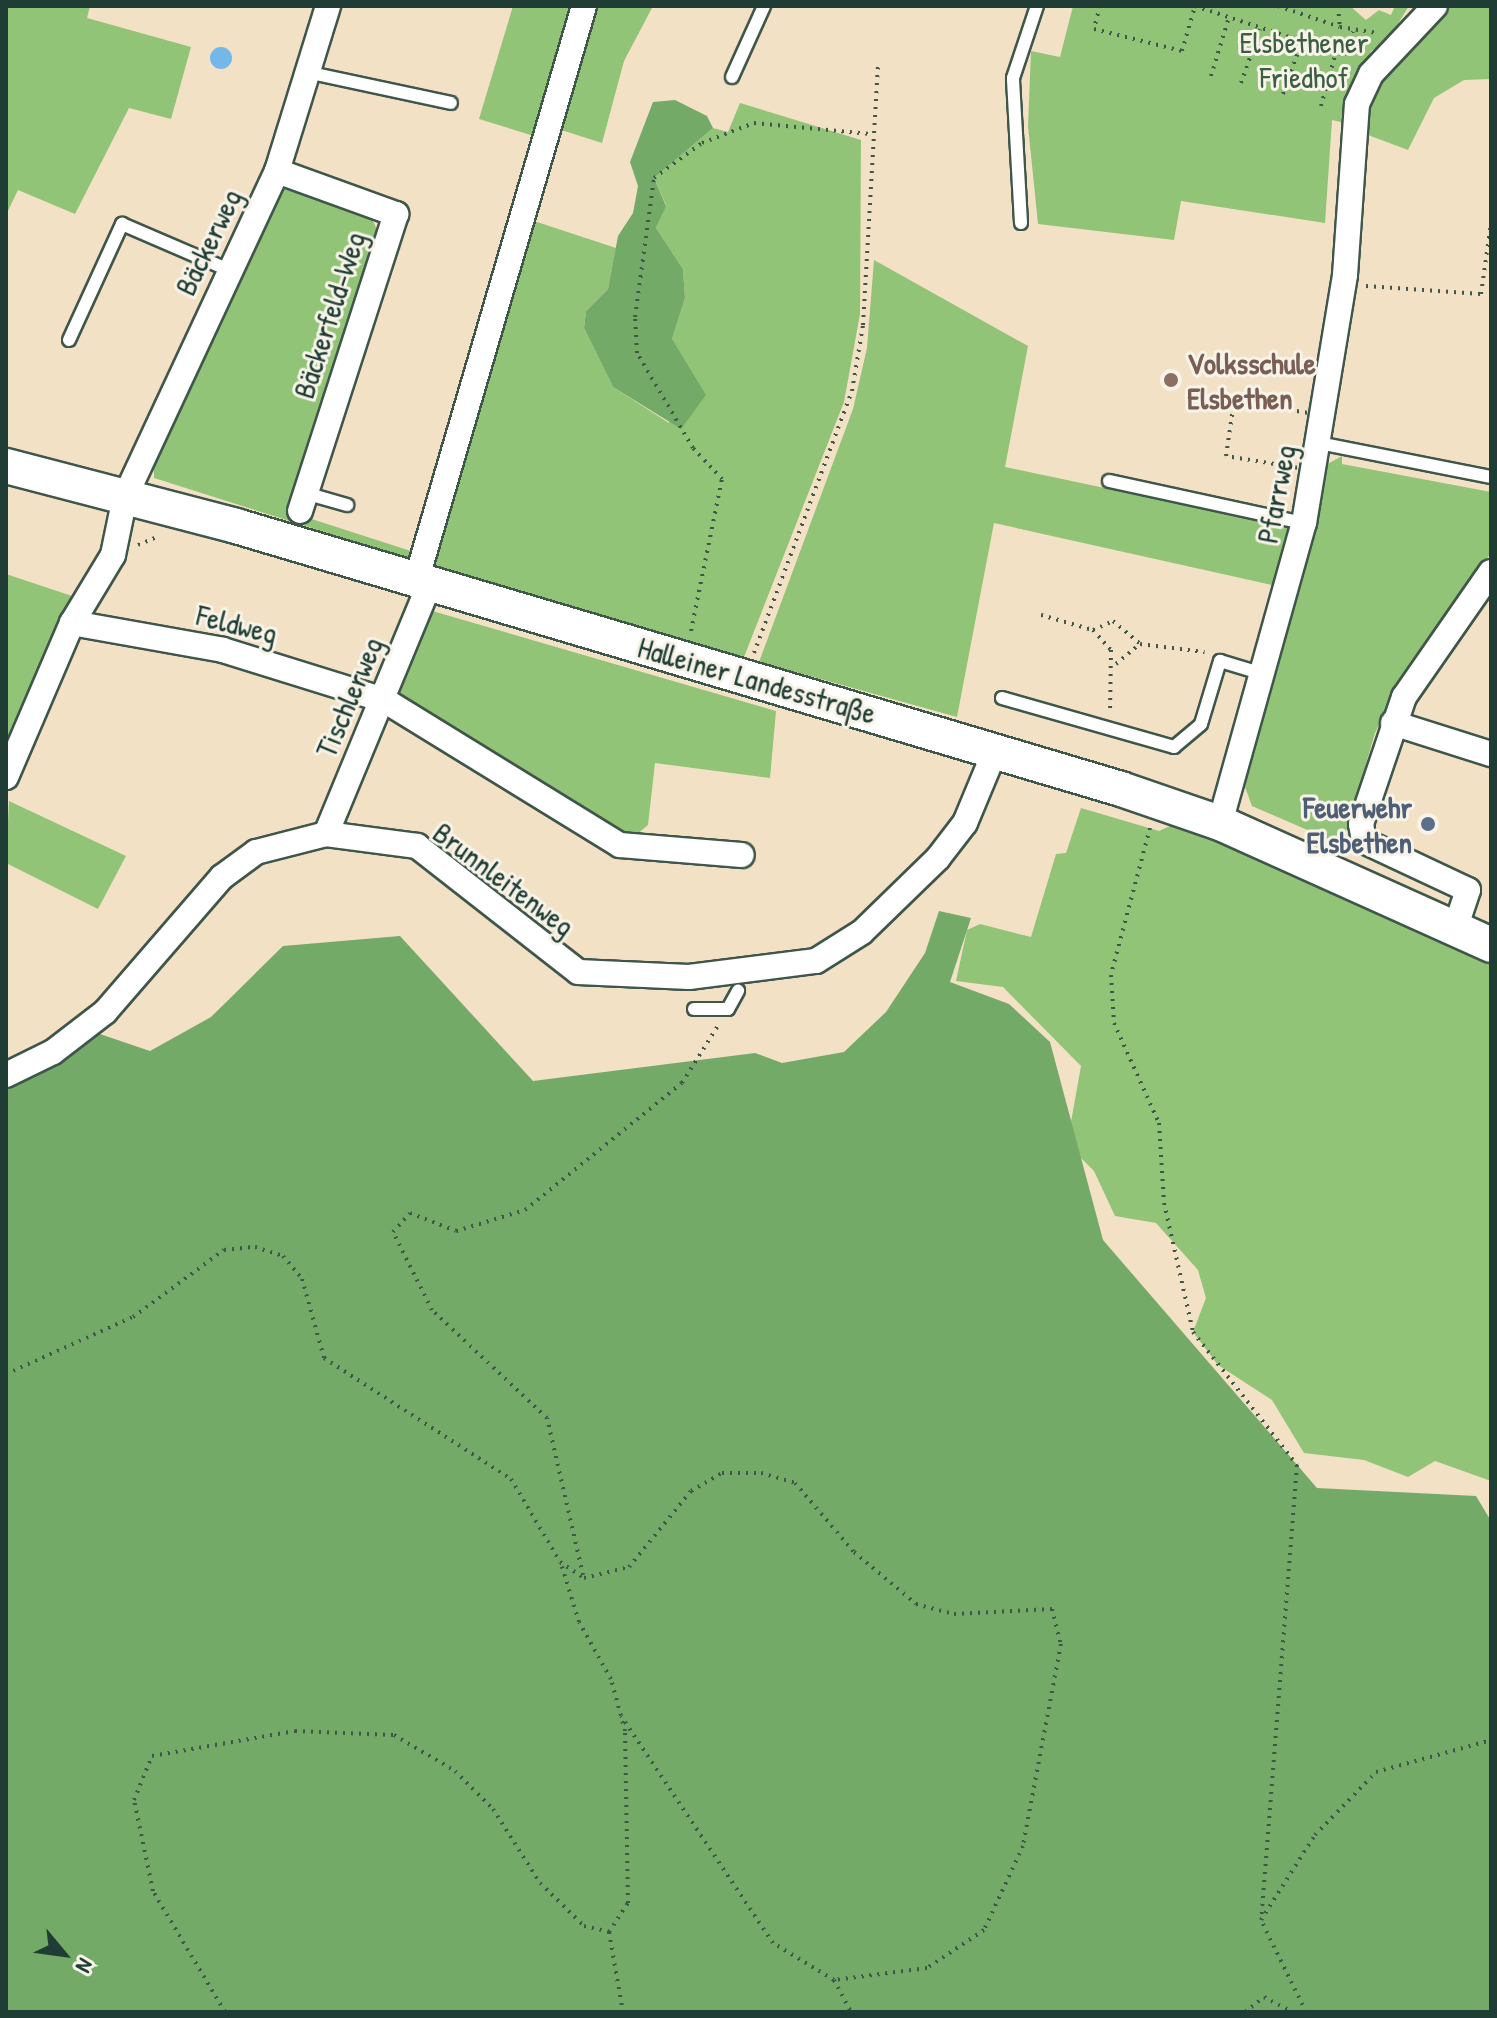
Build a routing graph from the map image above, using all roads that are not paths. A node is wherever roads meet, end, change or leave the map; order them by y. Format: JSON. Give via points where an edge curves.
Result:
{"nodes":[{"id":1,"x":328,"y":6,"type":"edge"},
{"id":2,"x":584,"y":6,"type":"edge"},
{"id":3,"x":764,"y":6,"type":"edge"},
{"id":4,"x":1037,"y":6,"type":"edge"},
{"id":5,"x":1435,"y":6,"type":"edge"},
{"id":6,"x":311,"y":73,"type":"junction"},
{"id":7,"x":732,"y":77,"type":"dead end"},
{"id":8,"x":451,"y":103,"type":"dead end"},
{"id":9,"x":277,"y":171,"type":"junction"},
{"id":10,"x":1021,"y":223,"type":"dead end"},
{"id":11,"x":229,"y":270,"type":"junction"},
{"id":12,"x":69,"y":340,"type":"dead end"},
{"id":13,"x":1319,"y":443,"type":"junction"},
{"id":14,"x":6,"y":466,"type":"edge"},
{"id":15,"x":1491,"y":477,"type":"edge"},
{"id":16,"x":1109,"y":481,"type":"dead end"},
{"id":17,"x":125,"y":497,"type":"junction"},
{"id":18,"x":303,"y":502,"type":"joint"},
{"id":19,"x":347,"y":505,"type":"dead end"},
{"id":20,"x":1304,"y":523,"type":"junction"},
{"id":21,"x":1488,"y":582,"type":"edge"},
{"id":22,"x":423,"y":583,"type":"junction"},
{"id":23,"x":72,"y":623,"type":"junction"},
{"id":24,"x":1266,"y":675,"type":"junction"},
{"id":25,"x":1002,"y":698,"type":"dead end"},
{"id":26,"x":384,"y":700,"type":"junction"},
{"id":27,"x":1393,"y":723,"type":"junction"},
{"id":28,"x":995,"y":751,"type":"junction"},
{"id":29,"x":1491,"y":754,"type":"edge"},
{"id":30,"x":6,"y":777,"type":"edge"},
{"id":31,"x":1220,"y":823,"type":"junction"},
{"id":32,"x":326,"y":834,"type":"junction"},
{"id":33,"x":742,"y":855,"type":"dead end"},
{"id":34,"x":1455,"y":929,"type":"junction"},
{"id":35,"x":1491,"y":945,"type":"edge"},
{"id":36,"x":738,"y":991,"type":"dead end"},
{"id":37,"x":694,"y":1009,"type":"dead end"},
{"id":38,"x":6,"y":1075,"type":"edge"}],
"edges":[{"from":1,"to":6,"type":"street","name":"Bäckerweg"},
{"from":2,"to":22,"type":"street","name":"Tischlerweg"},
{"from":3,"to":7,"type":"lane"},
{"from":4,"to":10,"type":"lane","via":[[1013,78]]},
{"from":5,"to":13,"type":"street","name":"Pfarrweg","via":[[1371,74],[1357,104],[1344,284]]},
{"from":6,"to":8,"type":"lane"},
{"from":6,"to":9,"type":"street","name":"Bäckerweg"},
{"from":9,"to":11,"type":"street","name":"Bäckerweg"},
{"from":9,"to":18,"type":"street","name":"Bäckerfeld-Weg","via":[[396,214]]},
{"from":11,"to":12,"type":"lane","via":[[122,224]]},
{"from":11,"to":17,"type":"street","name":"Bäckerweg"},
{"from":13,"to":15,"type":"lane"},
{"from":13,"to":20,"type":"street","name":"Pfarrweg"},
{"from":14,"to":17,"type":"main road","name":"Halleiner Landesstraße"},
{"from":16,"to":20,"type":"lane"},
{"from":17,"to":22,"type":"main road","name":"Halleiner Landesstraße"},
{"from":17,"to":23,"type":"street","name":"Bäckerweg","via":[[113,555]]},
{"from":18,"to":19,"type":"lane"},
{"from":20,"to":24,"type":"street","name":"Pfarrweg"},
{"from":21,"to":27,"type":"street","via":[[1439,641]]},
{"from":22,"to":26,"type":"street","name":"Tischlerweg"},
{"from":22,"to":28,"type":"main road","name":"Halleiner Landesstraße"},
{"from":23,"to":26,"type":"street","name":"Feldweg","via":[[223,650]]},
{"from":23,"to":30,"type":"street","name":"Bäckerweg"},
{"from":24,"to":25,"type":"lane","via":[[1220,661],[1201,724],[1185,744],[1160,745]]},
{"from":24,"to":31,"type":"street","name":"Pfarrweg"},
{"from":26,"to":32,"type":"street","name":"Tischlerweg"},
{"from":26,"to":33,"type":"street","name":"Feldweg","via":[[620,845]]},
{"from":27,"to":29,"type":"street"},
{"from":27,"to":34,"type":"street","via":[[1361,824],[1364,841],[1468,890]]},
{"from":28,"to":31,"type":"main road","name":"Halleiner Landesstraße"},
{"from":28,"to":32,"type":"street","name":"Brunnleitenweg","via":[[965,823],[938,858],[849,943],[799,966],[689,977],[578,972],[548,956],[417,846]]},
{"from":31,"to":34,"type":"main road","name":"Halleiner Landesstraße"},
{"from":32,"to":38,"type":"street","name":"Brunnleitenweg","via":[[256,852],[222,877],[105,1012],[53,1052]]},
{"from":34,"to":35,"type":"main road","name":"Halleiner Landesstraße"},
{"from":36,"to":37,"type":"lane","via":[[728,1009]]}]}
